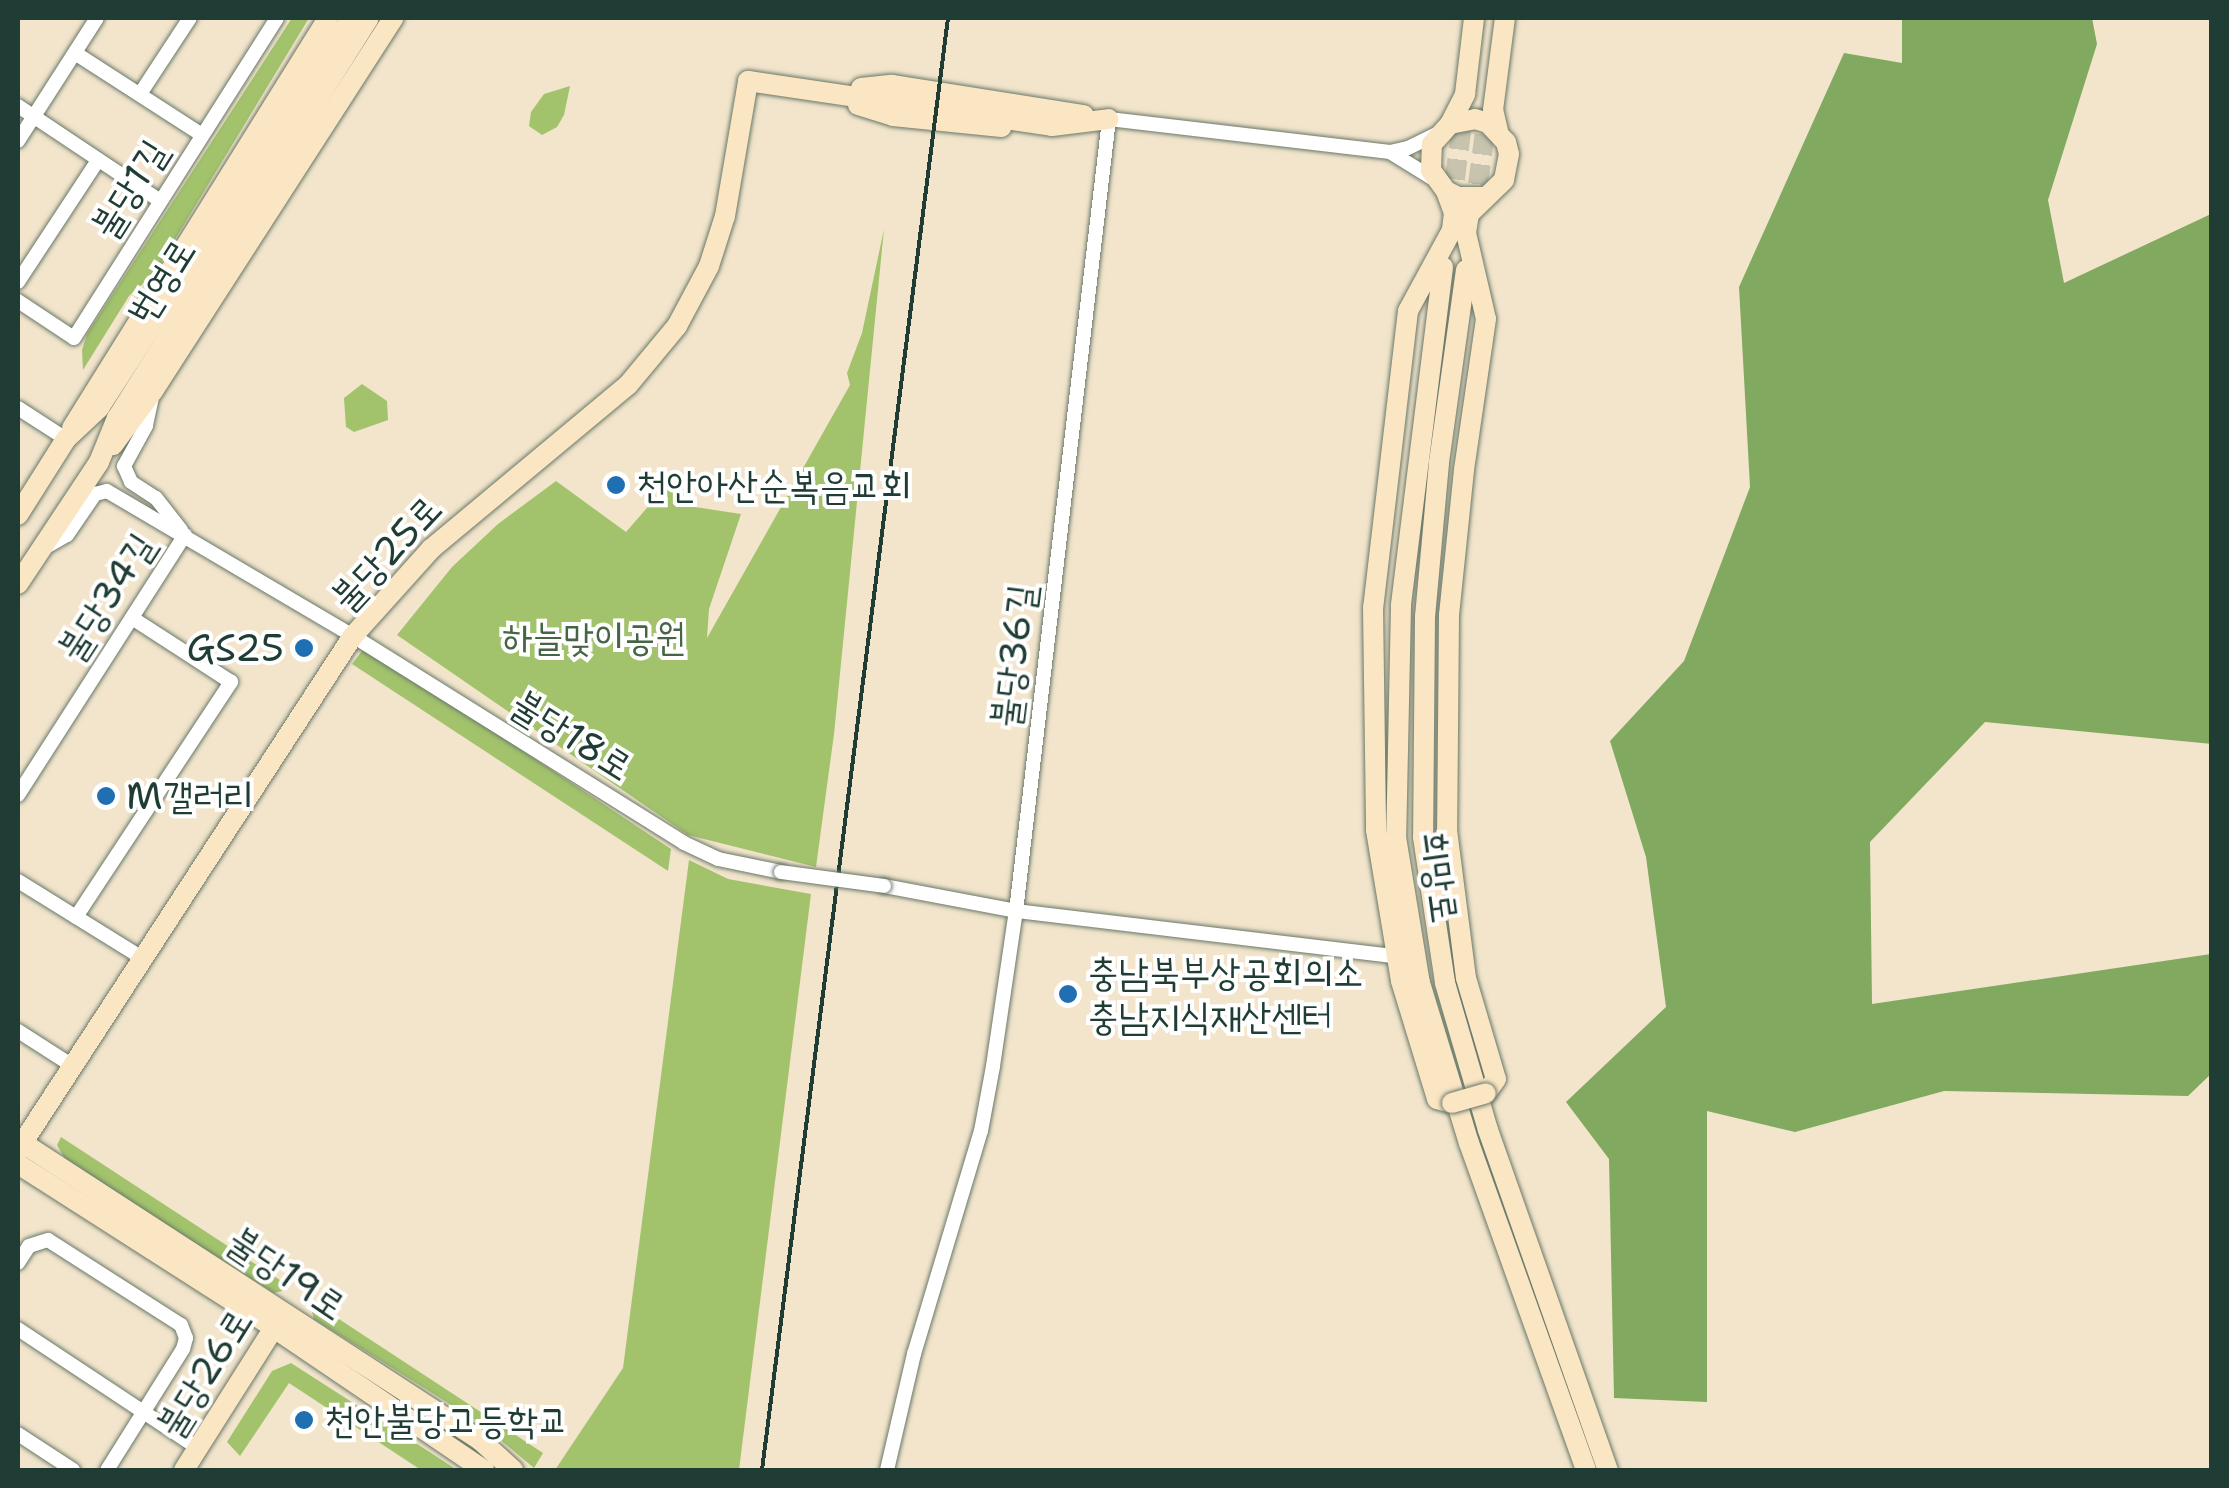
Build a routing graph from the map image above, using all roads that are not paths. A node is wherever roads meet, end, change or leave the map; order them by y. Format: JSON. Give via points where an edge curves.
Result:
{"nodes":[{"id":1,"x":97,"y":18,"type":"edge"},
{"id":2,"x":190,"y":18,"type":"edge"},
{"id":3,"x":277,"y":18,"type":"edge"},
{"id":4,"x":328,"y":18,"type":"edge"},
{"id":5,"x":351,"y":18,"type":"edge"},
{"id":6,"x":368,"y":18,"type":"edge"},
{"id":7,"x":393,"y":18,"type":"edge"},
{"id":8,"x":1474,"y":18,"type":"edge"},
{"id":9,"x":1506,"y":19,"type":"edge"},
{"id":10,"x":74,"y":53,"type":"junction"},
{"id":11,"x":819,"y":90,"type":"junction"},
{"id":12,"x":140,"y":94,"type":"junction"},
{"id":13,"x":18,"y":106,"type":"edge"},
{"id":14,"x":33,"y":116,"type":"junction"},
{"id":15,"x":1109,"y":119,"type":"junction"},
{"id":16,"x":1444,"y":128,"type":"junction"},
{"id":17,"x":1498,"y":131,"type":"junction"},
{"id":18,"x":202,"y":135,"type":"junction"},
{"id":19,"x":18,"y":141,"type":"edge"},
{"id":20,"x":1390,"y":152,"type":"junction"},
{"id":21,"x":98,"y":160,"type":"junction"},
{"id":22,"x":1441,"y":187,"type":"junction"},
{"id":23,"x":1484,"y":196,"type":"junction"},
{"id":24,"x":160,"y":200,"type":"junction"},
{"id":25,"x":1443,"y":267,"type":"dead end"},
{"id":26,"x":1466,"y":270,"type":"dead end"},
{"id":27,"x":18,"y":282,"type":"edge"},
{"id":28,"x":18,"y":301,"type":"edge"},
{"id":29,"x":153,"y":391,"type":"junction"},
{"id":30,"x":18,"y":408,"type":"edge"},
{"id":31,"x":66,"y":438,"type":"junction"},
{"id":32,"x":98,"y":462,"type":"junction"},
{"id":33,"x":18,"y":515,"type":"edge"},
{"id":34,"x":185,"y":534,"type":"junction"},
{"id":35,"x":39,"y":551,"type":"junction"},
{"id":36,"x":18,"y":584,"type":"edge"},
{"id":37,"x":132,"y":618,"type":"junction"},
{"id":38,"x":353,"y":636,"type":"junction"},
{"id":39,"x":18,"y":796,"type":"edge"},
{"id":40,"x":18,"y":881,"type":"edge"},
{"id":41,"x":1016,"y":911,"type":"junction"},
{"id":42,"x":76,"y":917,"type":"junction"},
{"id":43,"x":1396,"y":956,"type":"junction"},
{"id":44,"x":142,"y":958,"type":"junction"},
{"id":45,"x":18,"y":1031,"type":"edge"},
{"id":46,"x":74,"y":1067,"type":"junction"},
{"id":47,"x":19,"y":1149,"type":"edge"},
{"id":48,"x":18,"y":1263,"type":"edge"},
{"id":49,"x":279,"y":1320,"type":"junction"},
{"id":50,"x":18,"y":1329,"type":"edge"},
{"id":51,"x":144,"y":1413,"type":"junction"},
{"id":52,"x":18,"y":1434,"type":"edge"},
{"id":53,"x":199,"y":1450,"type":"junction"},
{"id":54,"x":74,"y":1470,"type":"edge"},
{"id":55,"x":108,"y":1470,"type":"edge"},
{"id":56,"x":184,"y":1470,"type":"edge"},
{"id":57,"x":484,"y":1470,"type":"edge"},
{"id":58,"x":513,"y":1470,"type":"edge"},
{"id":59,"x":888,"y":1470,"type":"edge"},
{"id":60,"x":1586,"y":1470,"type":"edge"},
{"id":61,"x":1608,"y":1470,"type":"edge"}],
"edges":[{"from":1,"to":10,"type":"street"},
{"from":2,"to":12,"type":"street"},
{"from":3,"to":18,"type":"street","name":"불당1길"},
{"from":4,"to":31,"type":"main road"},
{"from":5,"to":31,"type":"main road","name":"번영로","via":[[99,408]]},
{"from":6,"to":32,"type":"main road","name":"번영로","via":[[117,418]]},
{"from":7,"to":29,"type":"main road"},
{"from":8,"to":16,"type":"main road","via":[[1465,94]]},
{"from":9,"to":17,"type":"main road","via":[[1493,110]]},
{"from":10,"to":12,"type":"street"},
{"from":10,"to":14,"type":"street"},
{"from":11,"to":15,"type":"main road","via":[[892,86]]},
{"from":11,"to":15,"type":"main road","via":[[1052,126]]},
{"from":11,"to":38,"type":"main road","name":"불당25로","via":[[748,81],[725,216],[709,266],[677,326],[628,385],[431,549]]},
{"from":12,"to":18,"type":"street"},
{"from":13,"to":14,"type":"street"},
{"from":14,"to":19,"type":"street"},
{"from":14,"to":21,"type":"street"},
{"from":15,"to":20,"type":"street"},
{"from":15,"to":41,"type":"street","name":"불당36길"},
{"from":16,"to":17,"type":"main road","via":[[1475,119]]},
{"from":16,"to":20,"type":"street"},
{"from":16,"to":22,"type":"main road","via":[[1430,156]]},
{"from":17,"to":23,"type":"main road","via":[[1509,168]]},
{"from":18,"to":24,"type":"street","name":"불당1길"},
{"from":20,"to":22,"type":"street"},
{"from":21,"to":24,"type":"street"},
{"from":21,"to":27,"type":"street"},
{"from":22,"to":23,"type":"main road","via":[[1471,199]]},
{"from":22,"to":43,"type":"main road","via":[[1454,213],[1452,230],[1408,311],[1373,608],[1376,830]]},
{"from":23,"to":43,"type":"main road","bridge":true,"via":[[1468,214],[1466,233],[1486,319],[1449,615],[1447,830],[1466,978],[1496,1079],[1486,1093],[1452,1103],[1437,1099]]},
{"from":24,"to":28,"type":"street","name":"불당1길","via":[[74,338]]},
{"from":25,"to":60,"type":"main road","name":"희망로","via":[[1402,606],[1396,837],[1420,984]]},
{"from":26,"to":61,"type":"main road","via":[[1424,617],[1423,837],[1445,983],[1488,1130]]},
{"from":29,"to":32,"type":"main road"},
{"from":29,"to":34,"type":"street","via":[[146,426],[124,466],[131,482],[156,498]]},
{"from":30,"to":31,"type":"street"},
{"from":31,"to":33,"type":"main road","name":"번영로"},
{"from":32,"to":35,"type":"main road","name":"번영로"},
{"from":34,"to":35,"type":"street","name":"불당18로","via":[[107,490],[95,494],[67,535]]},
{"from":34,"to":37,"type":"street","name":"불당34길"},
{"from":34,"to":38,"type":"street","name":"불당18로"},
{"from":35,"to":36,"type":"main road","name":"번영로"},
{"from":37,"to":39,"type":"street","name":"불당34길"},
{"from":37,"to":42,"type":"street","via":[[231,682]]},
{"from":38,"to":41,"type":"street","name":"불당18로","bridge":true,"via":[[718,859]]},
{"from":38,"to":44,"type":"main road","name":"불당25로"},
{"from":40,"to":42,"type":"street"},
{"from":41,"to":43,"type":"street","name":"불당18로"},
{"from":41,"to":59,"type":"street","name":"불당36길","via":[[980,1131],[910,1369]]},
{"from":42,"to":44,"type":"street"},
{"from":44,"to":46,"type":"main road","name":"불당25로"},
{"from":45,"to":46,"type":"street"},
{"from":46,"to":47,"type":"main road","name":"불당25로"},
{"from":47,"to":49,"type":"main road","name":"불당19로"},
{"from":48,"to":51,"type":"street","via":[[30,1246],[48,1240],[181,1326],[183,1349]]},
{"from":49,"to":53,"type":"main road","name":"불당26로"},
{"from":49,"to":57,"type":"main road","name":"불당19로"},
{"from":49,"to":58,"type":"main road","name":"불당19로","via":[[480,1440]]},
{"from":50,"to":51,"type":"street"},
{"from":51,"to":53,"type":"street"},
{"from":51,"to":55,"type":"street"},
{"from":52,"to":54,"type":"street"},
{"from":53,"to":56,"type":"main road","name":"불당26로"}]}
